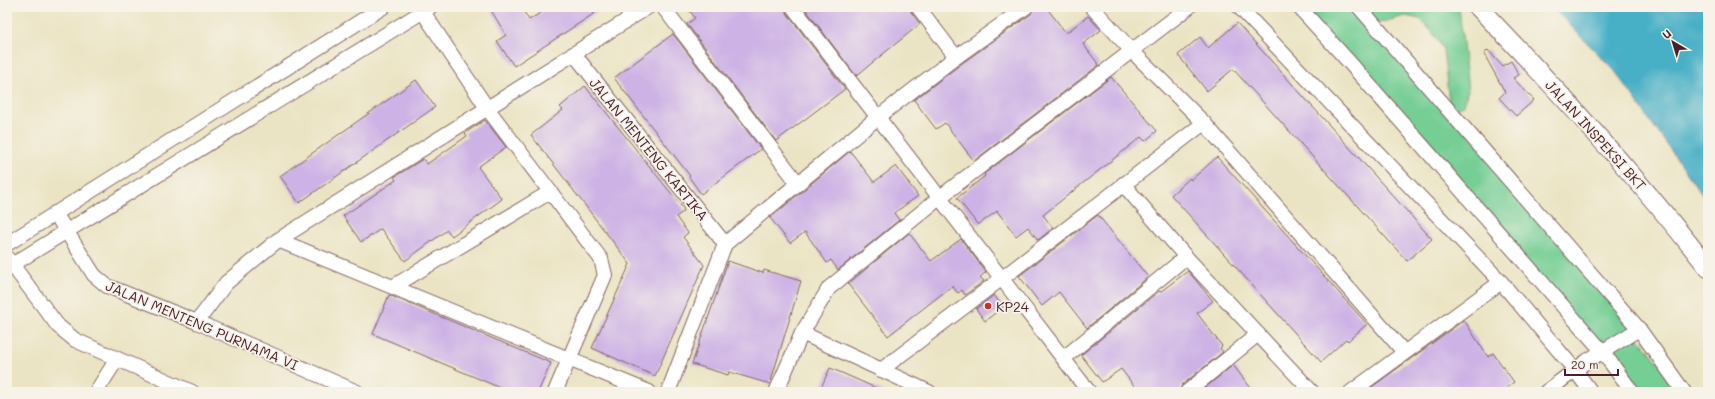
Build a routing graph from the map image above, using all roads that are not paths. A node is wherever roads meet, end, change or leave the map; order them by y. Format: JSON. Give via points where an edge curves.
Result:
{"nodes":[{"id":1,"x":383,"y":7,"type":"edge"},
{"id":2,"x":648,"y":7,"type":"edge"},
{"id":3,"x":663,"y":7,"type":"edge"},
{"id":4,"x":793,"y":7,"type":"edge"},
{"id":5,"x":918,"y":7,"type":"edge"},
{"id":6,"x":1026,"y":7,"type":"edge"},
{"id":7,"x":1092,"y":7,"type":"edge"},
{"id":8,"x":1189,"y":7,"type":"edge"},
{"id":9,"x":1239,"y":7,"type":"edge"},
{"id":10,"x":1298,"y":7,"type":"edge"},
{"id":11,"x":1359,"y":7,"type":"edge"},
{"id":12,"x":1478,"y":7,"type":"edge"},
{"id":13,"x":427,"y":9,"type":"edge"},
{"id":14,"x":1131,"y":50,"type":"junction"},
{"id":15,"x":574,"y":54,"type":"junction"},
{"id":16,"x":956,"y":57,"type":"junction"},
{"id":17,"x":487,"y":108,"type":"junction"},
{"id":18,"x":877,"y":118,"type":"junction"},
{"id":19,"x":1204,"y":123,"type":"junction"},
{"id":20,"x":797,"y":182,"type":"junction"},
{"id":21,"x":1122,"y":184,"type":"junction"},
{"id":22,"x":550,"y":192,"type":"junction"},
{"id":23,"x":939,"y":198,"type":"junction"},
{"id":24,"x":55,"y":213,"type":"junction"},
{"id":25,"x":66,"y":232,"type":"junction"},
{"id":26,"x":278,"y":240,"type":"junction"},
{"id":27,"x":7,"y":244,"type":"edge"},
{"id":28,"x":725,"y":244,"type":"junction"},
{"id":29,"x":1186,"y":257,"type":"junction"},
{"id":30,"x":8,"y":264,"type":"edge"},
{"id":31,"x":1708,"y":268,"type":"edge"},
{"id":32,"x":1001,"y":280,"type":"junction"},
{"id":33,"x":1501,"y":282,"type":"junction"},
{"id":34,"x":394,"y":286,"type":"junction"},
{"id":35,"x":197,"y":322,"type":"junction"},
{"id":36,"x":1639,"y":329,"type":"junction"},
{"id":37,"x":802,"y":333,"type":"junction"},
{"id":38,"x":1258,"y":334,"type":"junction"},
{"id":39,"x":1404,"y":352,"type":"junction"},
{"id":40,"x":1603,"y":352,"type":"junction"},
{"id":41,"x":1064,"y":358,"type":"junction"},
{"id":42,"x":117,"y":359,"type":"junction"},
{"id":43,"x":569,"y":360,"type":"junction"},
{"id":44,"x":881,"y":370,"type":"junction"},
{"id":45,"x":1575,"y":370,"type":"junction"},
{"id":46,"x":96,"y":392,"type":"edge"},
{"id":47,"x":192,"y":392,"type":"edge"},
{"id":48,"x":358,"y":392,"type":"edge"},
{"id":49,"x":555,"y":392,"type":"edge"},
{"id":50,"x":649,"y":392,"type":"edge"},
{"id":51,"x":668,"y":392,"type":"edge"},
{"id":52,"x":776,"y":392,"type":"edge"},
{"id":53,"x":929,"y":392,"type":"edge"},
{"id":54,"x":1089,"y":392,"type":"edge"},
{"id":55,"x":1187,"y":392,"type":"edge"},
{"id":56,"x":1312,"y":392,"type":"edge"},
{"id":57,"x":1351,"y":392,"type":"edge"},
{"id":58,"x":1546,"y":392,"type":"edge"},
{"id":59,"x":1591,"y":392,"type":"edge"},
{"id":60,"x":1632,"y":392,"type":"edge"},
{"id":61,"x":1684,"y":392,"type":"edge"}],
"edges":[{"from":1,"to":24,"type":"street"},
{"from":2,"to":15,"type":"street"},
{"from":3,"to":20,"type":"street"},
{"from":4,"to":18,"type":"street"},
{"from":5,"to":16,"type":"street"},
{"from":6,"to":16,"type":"street"},
{"from":7,"to":14,"type":"street"},
{"from":8,"to":14,"type":"street"},
{"from":9,"to":33,"type":"street"},
{"from":10,"to":40,"type":"street","via":[[1356,68]]},
{"from":11,"to":36,"type":"street"},
{"from":12,"to":31,"type":"street","name":"JALAN INSPEKSI BKT","via":[[1605,142]]},
{"from":13,"to":17,"type":"street"},
{"from":13,"to":25,"type":"street"},
{"from":14,"to":19,"type":"street"},
{"from":14,"to":23,"type":"street"},
{"from":15,"to":17,"type":"street"},
{"from":15,"to":28,"type":"street","name":"JALAN MENTENG KARTIKA"},
{"from":16,"to":18,"type":"street"},
{"from":17,"to":22,"type":"street"},
{"from":17,"to":26,"type":"street"},
{"from":18,"to":20,"type":"street"},
{"from":18,"to":23,"type":"street"},
{"from":19,"to":21,"type":"street"},
{"from":19,"to":39,"type":"street"},
{"from":20,"to":28,"type":"street"},
{"from":21,"to":29,"type":"street"},
{"from":21,"to":32,"type":"street"},
{"from":22,"to":34,"type":"street"},
{"from":22,"to":43,"type":"street","via":[[601,259],[605,275]]},
{"from":23,"to":32,"type":"street"},
{"from":23,"to":37,"type":"street","via":[[829,288]]},
{"from":24,"to":25,"type":"street","name":"JALAN MENTENG PURNAMA VI"},
{"from":24,"to":27,"type":"street"},
{"from":25,"to":30,"type":"street"},
{"from":25,"to":35,"type":"street","name":"JALAN MENTENG PURNAMA VI","via":[[98,280],[107,286]]},
{"from":26,"to":34,"type":"street"},
{"from":26,"to":35,"type":"street","via":[[226,283]]},
{"from":28,"to":51,"type":"street"},
{"from":29,"to":38,"type":"street"},
{"from":29,"to":41,"type":"street"},
{"from":30,"to":42,"type":"street","via":[[58,326],[75,340]]},
{"from":32,"to":41,"type":"street"},
{"from":32,"to":44,"type":"street"},
{"from":33,"to":39,"type":"street"},
{"from":33,"to":45,"type":"street"},
{"from":34,"to":43,"type":"street"},
{"from":35,"to":48,"type":"street","name":"JALAN MENTENG PURNAMA VI"},
{"from":36,"to":40,"type":"street"},
{"from":36,"to":61,"type":"street"},
{"from":37,"to":44,"type":"street"},
{"from":37,"to":52,"type":"street"},
{"from":38,"to":55,"type":"street"},
{"from":38,"to":56,"type":"street"},
{"from":39,"to":57,"type":"street"},
{"from":40,"to":45,"type":"street"},
{"from":40,"to":60,"type":"street"},
{"from":41,"to":54,"type":"street"},
{"from":42,"to":46,"type":"street"},
{"from":42,"to":47,"type":"street"},
{"from":43,"to":49,"type":"street"},
{"from":43,"to":50,"type":"street"},
{"from":44,"to":53,"type":"street"},
{"from":45,"to":58,"type":"street"},
{"from":45,"to":59,"type":"street"}]}
